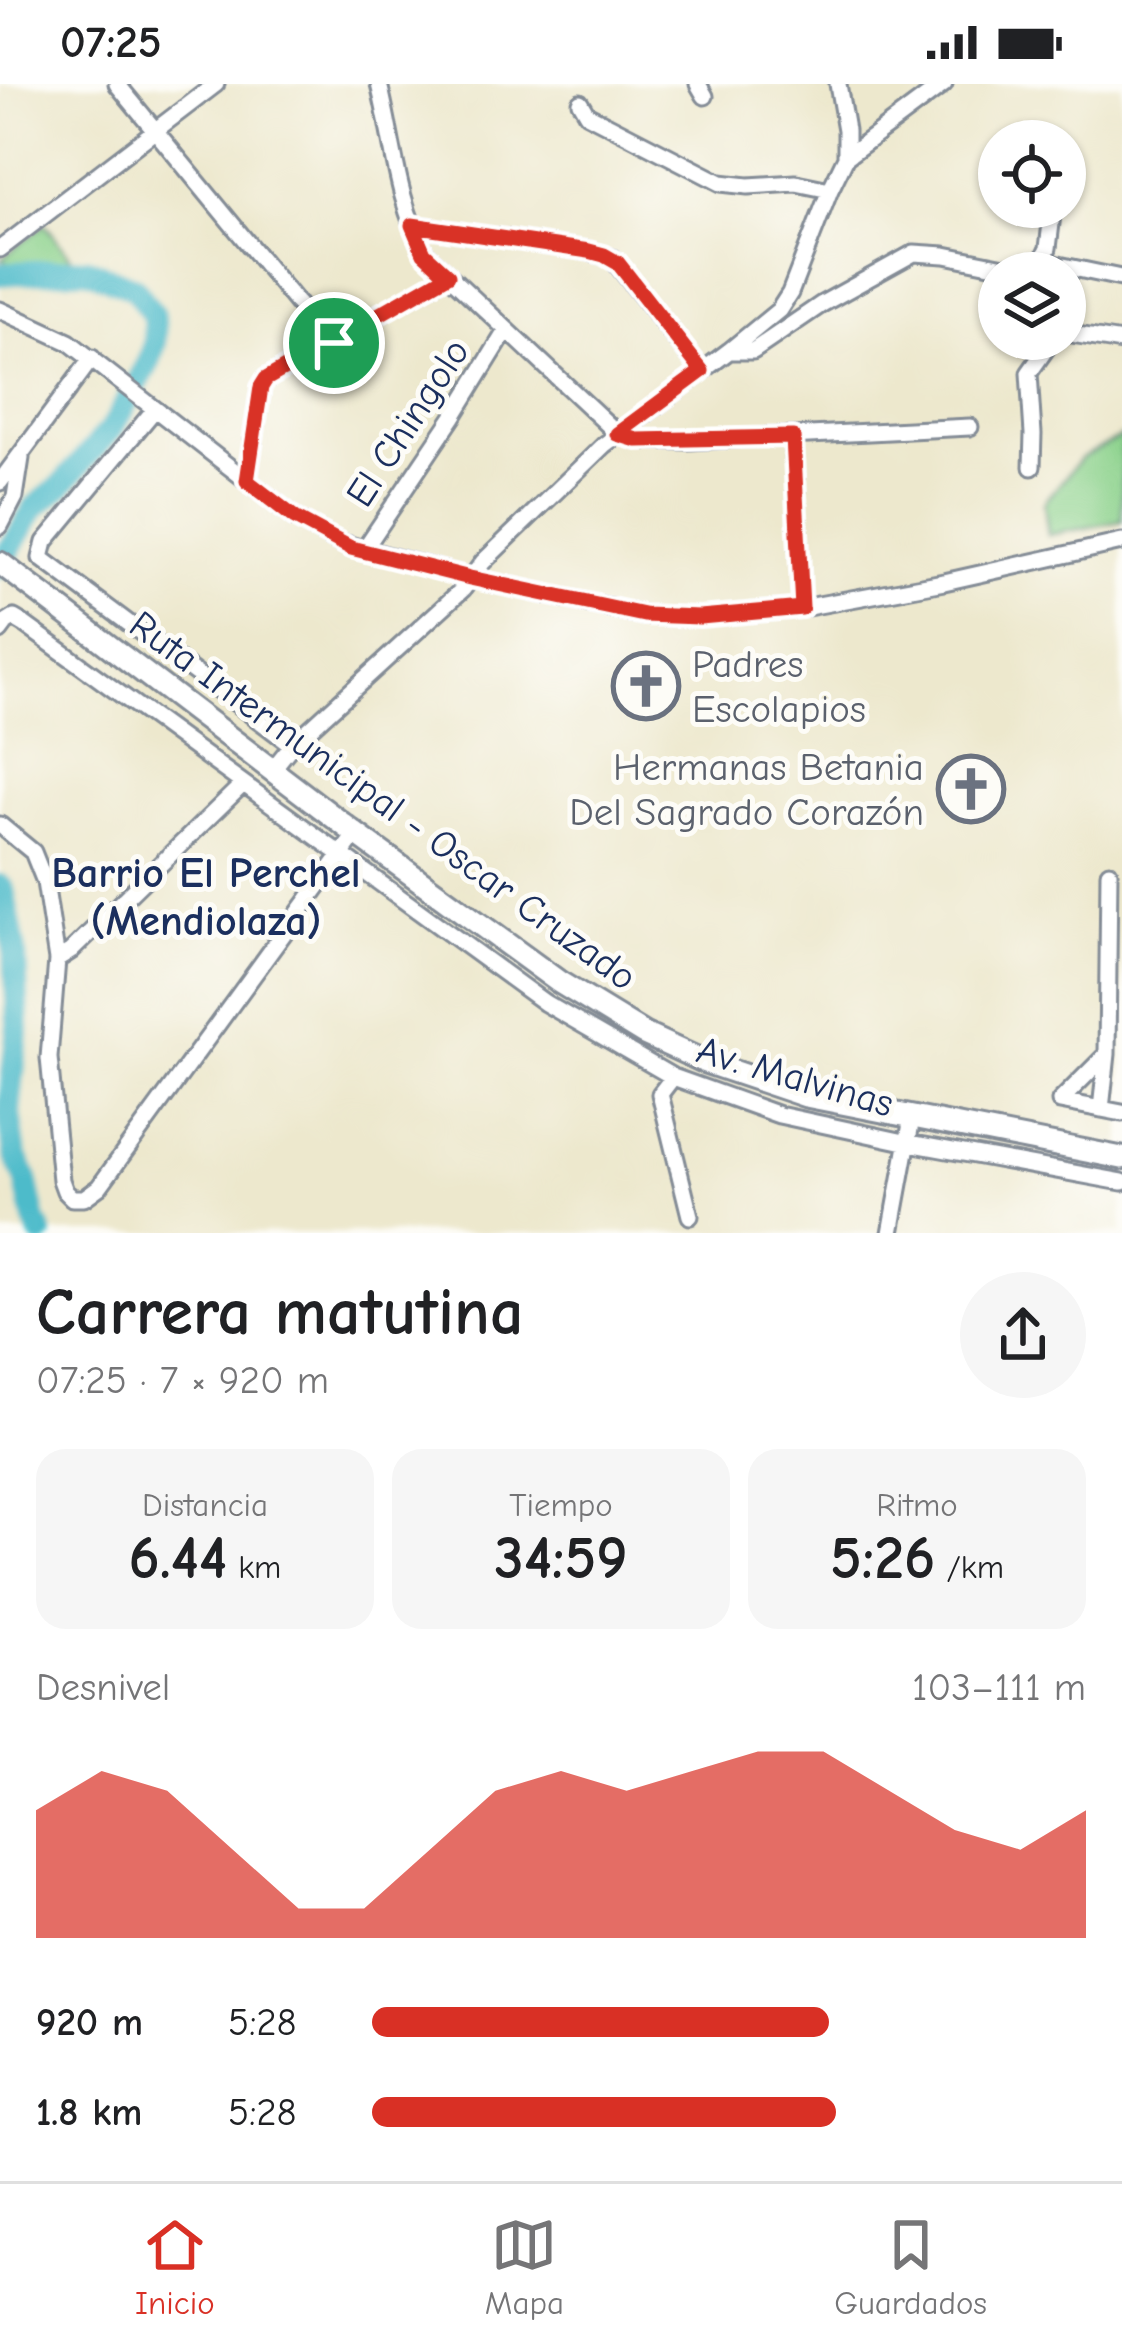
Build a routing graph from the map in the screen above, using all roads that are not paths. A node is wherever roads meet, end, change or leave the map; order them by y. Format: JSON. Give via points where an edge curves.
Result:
{"nodes":[{"id":1,"x":117,"y":84,"type":"edge"},
{"id":2,"x":216,"y":84,"type":"edge"},
{"id":3,"x":379,"y":84,"type":"edge"},
{"id":4,"x":838,"y":84,"type":"edge"},
{"id":5,"x":944,"y":84,"type":"edge"},
{"id":6,"x":580,"y":102,"type":"dead end"},
{"id":7,"x":154,"y":131,"type":"junction"},
{"id":8,"x":846,"y":158,"type":"junction"},
{"id":9,"x":830,"y":190,"type":"junction"},
{"id":10,"x":412,"y":225,"type":"junction"},
{"id":11,"x":0,"y":249,"type":"edge"},
{"id":12,"x":978,"y":262,"type":"edge"},
{"id":13,"x":1086,"y":271,"type":"edge"},
{"id":14,"x":448,"y":275,"type":"junction"},
{"id":15,"x":1121,"y":278,"type":"edge"},
{"id":16,"x":0,"y":310,"type":"edge"},
{"id":17,"x":506,"y":331,"type":"junction"},
{"id":18,"x":1086,"y":336,"type":"edge"},
{"id":19,"x":1122,"y":342,"type":"edge"},
{"id":20,"x":334,"y":343,"type":"junction"},
{"id":21,"x":729,"y":351,"type":"junction"},
{"id":22,"x":92,"y":358,"type":"junction"},
{"id":23,"x":1038,"y":360,"type":"edge"},
{"id":24,"x":702,"y":371,"type":"junction"},
{"id":25,"x":150,"y":404,"type":"junction"},
{"id":26,"x":970,"y":427,"type":"dead end"},
{"id":27,"x":617,"y":434,"type":"junction"},
{"id":28,"x":793,"y":437,"type":"junction"},
{"id":29,"x":22,"y":454,"type":"junction"},
{"id":30,"x":1031,"y":467,"type":"dead end"},
{"id":31,"x":247,"y":481,"type":"junction"},
{"id":32,"x":0,"y":482,"type":"edge"},
{"id":33,"x":0,"y":526,"type":"edge"},
{"id":34,"x":1122,"y":542,"type":"edge"},
{"id":35,"x":363,"y":551,"type":"junction"},
{"id":36,"x":8,"y":568,"type":"edge"},
{"id":37,"x":470,"y":578,"type":"junction"},
{"id":38,"x":802,"y":608,"type":"junction"},
{"id":39,"x":0,"y":631,"type":"edge"},
{"id":40,"x":292,"y":745,"type":"junction"},
{"id":41,"x":274,"y":768,"type":"junction"},
{"id":42,"x":244,"y":784,"type":"junction"},
{"id":43,"x":0,"y":825,"type":"edge"},
{"id":44,"x":356,"y":834,"type":"junction"},
{"id":45,"x":341,"y":854,"type":"junction"},
{"id":46,"x":1109,"y":872,"type":"dead end"},
{"id":47,"x":56,"y":960,"type":"junction"},
{"id":48,"x":1107,"y":1054,"type":"junction"},
{"id":49,"x":673,"y":1077,"type":"junction"},
{"id":50,"x":1101,"y":1109,"type":"junction"},
{"id":51,"x":1122,"y":1113,"type":"edge"},
{"id":52,"x":912,"y":1118,"type":"junction"},
{"id":53,"x":909,"y":1143,"type":"junction"},
{"id":54,"x":1122,"y":1144,"type":"edge"},
{"id":55,"x":1122,"y":1158,"type":"edge"},
{"id":56,"x":1122,"y":1182,"type":"edge"},
{"id":57,"x":690,"y":1216,"type":"dead end"},
{"id":58,"x":891,"y":1233,"type":"edge"}],
"edges":[{"from":1,"to":7,"type":"street"},
{"from":2,"to":7,"type":"street"},
{"from":3,"to":10,"type":"street"},
{"from":4,"to":8,"type":"street"},
{"from":5,"to":8,"type":"street"},
{"from":6,"to":9,"type":"street","via":[[587,114],[721,183]]},
{"from":7,"to":11,"type":"street"},
{"from":7,"to":20,"type":"street"},
{"from":8,"to":9,"type":"street"},
{"from":9,"to":21,"type":"street","via":[[785,301]]},
{"from":10,"to":14,"type":"street","via":[[424,253]]},
{"from":10,"to":24,"type":"street","via":[[612,258]]},
{"from":12,"to":21,"type":"street","via":[[914,253],[752,351]]},
{"from":13,"to":15,"type":"street"},
{"from":14,"to":17,"type":"street"},
{"from":14,"to":20,"type":"street"},
{"from":16,"to":22,"type":"street"},
{"from":17,"to":27,"type":"street"},
{"from":17,"to":35,"type":"street","name":"El Chingolo"},
{"from":18,"to":19,"type":"street"},
{"from":20,"to":31,"type":"street","via":[[261,387]]},
{"from":21,"to":24,"type":"street"},
{"from":22,"to":25,"type":"street"},
{"from":22,"to":29,"type":"street"},
{"from":23,"to":30,"type":"street","via":[[1029,373]]},
{"from":24,"to":27,"type":"street"},
{"from":25,"to":31,"type":"street"},
{"from":25,"to":40,"type":"street","via":[[41,558]]},
{"from":26,"to":28,"type":"street"},
{"from":27,"to":28,"type":"street"},
{"from":27,"to":37,"type":"street"},
{"from":28,"to":38,"type":"street"},
{"from":29,"to":32,"type":"street"},
{"from":29,"to":33,"type":"street"},
{"from":31,"to":35,"type":"street","via":[[306,525]]},
{"from":34,"to":38,"type":"street"},
{"from":35,"to":37,"type":"street"},
{"from":36,"to":41,"type":"main road","name":"Ruta Intermunicipal - Oscar Cruzado"},
{"from":37,"to":38,"type":"street","via":[[644,615]]},
{"from":37,"to":40,"type":"street"},
{"from":39,"to":42,"type":"street","name":"Av. Malvinas","via":[[14,619]]},
{"from":40,"to":41,"type":"street"},
{"from":41,"to":44,"type":"main road","name":"Ruta Intermunicipal - Oscar Cruzado"},
{"from":41,"to":54,"type":"main road","name":"Ruta Intermunicipal - Oscar Cruzado","via":[[572,981],[711,1056],[835,1096]]},
{"from":42,"to":45,"type":"street","name":"Av. Malvinas"},
{"from":42,"to":47,"type":"street"},
{"from":43,"to":47,"type":"street","via":[[40,866]]},
{"from":44,"to":45,"type":"street"},
{"from":44,"to":52,"type":"main road","name":"Ruta Intermunicipal - Oscar Cruzado","via":[[644,1034],[767,1084]]},
{"from":45,"to":47,"type":"street","via":[[84,1198],[72,1198],[61,1180],[49,1058]]},
{"from":45,"to":49,"type":"street","name":"Av. Malvinas","via":[[545,1003]]},
{"from":46,"to":48,"type":"street"},
{"from":48,"to":50,"type":"street"},
{"from":48,"to":50,"type":"street","via":[[1060,1101]]},
{"from":49,"to":53,"type":"street","name":"Av. Malvinas","via":[[779,1115]]},
{"from":49,"to":57,"type":"street","via":[[660,1094]]},
{"from":50,"to":51,"type":"street"},
{"from":52,"to":53,"type":"street"},
{"from":52,"to":55,"type":"main road","name":"Ruta Intermunicipal - Oscar Cruzado"},
{"from":53,"to":56,"type":"street","name":"Av. Malvinas"},
{"from":53,"to":58,"type":"street"}]}
